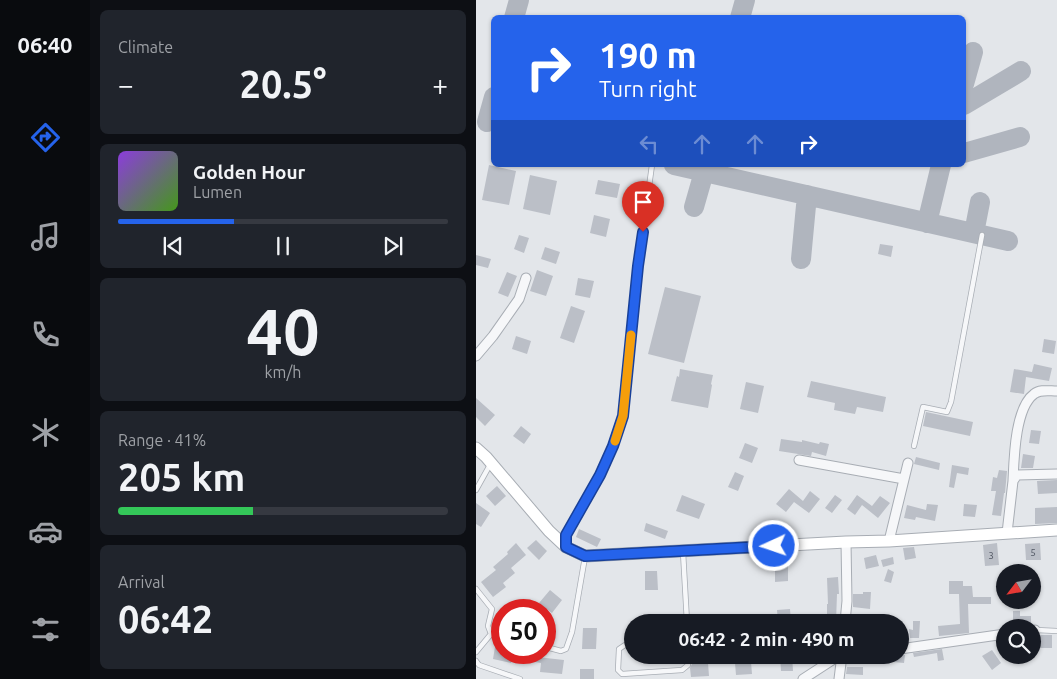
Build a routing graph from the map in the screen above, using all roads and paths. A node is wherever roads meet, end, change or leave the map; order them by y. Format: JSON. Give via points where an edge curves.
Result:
{"nodes":[{"id":1,"x":652,"y":167,"type":"edge"},
{"id":2,"x":982,"y":235,"type":"dead end"},
{"id":3,"x":526,"y":278,"type":"dead end"},
{"id":4,"x":476,"y":356,"type":"edge"},
{"id":5,"x":1057,"y":391,"type":"edge"},
{"id":6,"x":914,"y":446,"type":"dead end"},
{"id":7,"x":476,"y":448,"type":"edge"},
{"id":8,"x":798,"y":460,"type":"dead end"},
{"id":9,"x":491,"y":463,"type":"junction"},
{"id":10,"x":908,"y":463,"type":"dead end"},
{"id":11,"x":1057,"y":474,"type":"edge"},
{"id":12,"x":904,"y":479,"type":"junction"},
{"id":13,"x":1013,"y":481,"type":"junction"},
{"id":14,"x":476,"y":490,"type":"edge"},
{"id":15,"x":1057,"y":530,"type":"edge"},
{"id":16,"x":1007,"y":533,"type":"junction"},
{"id":17,"x":889,"y":541,"type":"junction"},
{"id":18,"x":846,"y":542,"type":"junction"},
{"id":19,"x":566,"y":547,"type":"junction"},
{"id":20,"x":683,"y":551,"type":"junction"},
{"id":21,"x":585,"y":556,"type":"junction"},
{"id":22,"x":476,"y":589,"type":"edge"},
{"id":23,"x":687,"y":614,"type":"edge"},
{"id":24,"x":846,"y":614,"type":"edge"},
{"id":25,"x":1057,"y":630,"type":"edge"},
{"id":26,"x":1041,"y":631,"type":"edge"},
{"id":27,"x":490,"y":634,"type":"joint"},
{"id":28,"x":996,"y":635,"type":"edge"},
{"id":29,"x":624,"y":646,"type":"edge"},
{"id":30,"x":909,"y":648,"type":"edge"},
{"id":31,"x":556,"y":650,"type":"edge"},
{"id":32,"x":476,"y":652,"type":"edge"},
{"id":33,"x":476,"y":661,"type":"edge"},
{"id":34,"x":688,"y":664,"type":"edge"},
{"id":35,"x":827,"y":664,"type":"edge"},
{"id":36,"x":840,"y":664,"type":"edge"},
{"id":37,"x":520,"y":679,"type":"edge"},
{"id":38,"x":803,"y":679,"type":"edge"},
{"id":39,"x":839,"y":679,"type":"edge"}],
"edges":[{"from":1,"to":19,"type":"lane","via":[[623,416],[600,475],[566,535]]},
{"from":2,"to":6,"type":"lane","via":[[951,402],[947,412],[923,407]]},
{"from":3,"to":4,"type":"street","via":[[519,299]]},
{"from":5,"to":13,"type":"street","via":[[1034,393],[1026,403],[1015,449]]},
{"from":7,"to":9,"type":"main road"},
{"from":8,"to":12,"type":"street"},
{"from":9,"to":14,"type":"lane"},
{"from":9,"to":19,"type":"main road"},
{"from":10,"to":12,"type":"street"},
{"from":11,"to":13,"type":"street","via":[[1017,475]]},
{"from":12,"to":17,"type":"street"},
{"from":13,"to":16,"type":"street"},
{"from":15,"to":16,"type":"main road"},
{"from":16,"to":17,"type":"main road"},
{"from":17,"to":18,"type":"main road"},
{"from":18,"to":20,"type":"main road"},
{"from":18,"to":24,"type":"street"},
{"from":19,"to":21,"type":"main road"},
{"from":20,"to":21,"type":"main road"},
{"from":20,"to":23,"type":"lane"},
{"from":21,"to":31,"type":"lane","via":[[572,632],[566,649]]},
{"from":22,"to":27,"type":"lane","via":[[492,609],[488,626]]},
{"from":25,"to":26,"type":"lane"},
{"from":27,"to":32,"type":"lane"},
{"from":28,"to":30,"type":"street"},
{"from":29,"to":34,"type":"lane","via":[[619,648],[618,670],[622,674],[682,670]]},
{"from":33,"to":37,"type":"lane","via":[[479,666]]},
{"from":35,"to":38,"type":"street"},
{"from":36,"to":39,"type":"street"}]}
